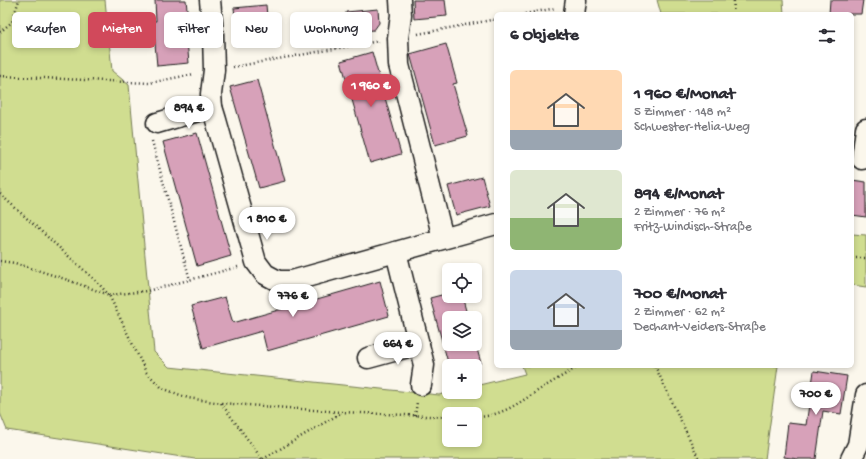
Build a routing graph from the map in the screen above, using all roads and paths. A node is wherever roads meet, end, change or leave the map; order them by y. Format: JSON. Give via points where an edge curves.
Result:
{"nodes":[{"id":1,"x":19,"y":0,"type":"edge"},
{"id":2,"x":210,"y":0,"type":"edge"},
{"id":3,"x":400,"y":0,"type":"edge"},
{"id":4,"x":576,"y":0,"type":"edge"},
{"id":5,"x":734,"y":0,"type":"edge"},
{"id":6,"x":574,"y":12,"type":"edge"},
{"id":7,"x":733,"y":12,"type":"edge"},
{"id":8,"x":494,"y":19,"type":"edge"},
{"id":9,"x":0,"y":32,"type":"edge"},
{"id":10,"x":398,"y":38,"type":"junction"},
{"id":11,"x":214,"y":70,"type":"junction"},
{"id":12,"x":0,"y":76,"type":"edge"},
{"id":13,"x":212,"y":107,"type":"junction"},
{"id":14,"x":158,"y":123,"type":"joint"},
{"id":15,"x":866,"y":129,"type":"edge"},
{"id":16,"x":860,"y":158,"type":"edge"},
{"id":17,"x":0,"y":194,"type":"edge"},
{"id":18,"x":494,"y":225,"type":"edge"},
{"id":19,"x":443,"y":238,"type":"junction"},
{"id":20,"x":396,"y":252,"type":"junction"},
{"id":21,"x":854,"y":258,"type":"edge"},
{"id":22,"x":866,"y":258,"type":"edge"},
{"id":23,"x":0,"y":261,"type":"edge"},
{"id":24,"x":256,"y":262,"type":"junction"},
{"id":25,"x":190,"y":280,"type":"junction"},
{"id":26,"x":109,"y":295,"type":"junction"},
{"id":27,"x":419,"y":344,"type":"junction"},
{"id":28,"x":368,"y":358,"type":"dead end"},
{"id":29,"x":576,"y":368,"type":"edge"},
{"id":30,"x":656,"y":368,"type":"edge"},
{"id":31,"x":421,"y":385,"type":"dead end"},
{"id":32,"x":866,"y":395,"type":"edge"},
{"id":33,"x":221,"y":403,"type":"junction"},
{"id":34,"x":341,"y":412,"type":"junction"},
{"id":35,"x":442,"y":417,"type":"edge"},
{"id":36,"x":482,"y":417,"type":"edge"},
{"id":37,"x":262,"y":459,"type":"edge"},
{"id":38,"x":699,"y":459,"type":"edge"},
{"id":39,"x":852,"y":459,"type":"edge"}],
"edges":[{"from":1,"to":9,"type":"path","via":[[12,22]]},
{"from":2,"to":11,"type":"street"},
{"from":3,"to":10,"type":"street"},
{"from":4,"to":6,"type":"street"},
{"from":5,"to":7,"type":"path"},
{"from":8,"to":10,"type":"path"},
{"from":10,"to":11,"type":"path"},
{"from":10,"to":19,"type":"street","via":[[399,65]]},
{"from":11,"to":12,"type":"path","via":[[149,83]]},
{"from":11,"to":13,"type":"street"},
{"from":13,"to":14,"type":"street"},
{"from":13,"to":24,"type":"street"},
{"from":14,"to":25,"type":"path","via":[[148,127]]},
{"from":15,"to":16,"type":"street"},
{"from":17,"to":26,"type":"path"},
{"from":18,"to":19,"type":"street"},
{"from":19,"to":20,"type":"street"},
{"from":20,"to":24,"type":"street","via":[[292,281],[278,281],[264,274]]},
{"from":20,"to":27,"type":"street"},
{"from":21,"to":22,"type":"path"},
{"from":23,"to":26,"type":"path","via":[[15,263]]},
{"from":24,"to":25,"type":"path"},
{"from":25,"to":26,"type":"path","via":[[147,291]]},
{"from":26,"to":33,"type":"path","via":[[146,372],[162,388],[188,398]]},
{"from":27,"to":28,"type":"street"},
{"from":27,"to":31,"type":"street","via":[[424,365]]},
{"from":29,"to":36,"type":"path","via":[[504,412]]},
{"from":30,"to":38,"type":"path"},
{"from":32,"to":39,"type":"street","via":[[858,445]]},
{"from":33,"to":34,"type":"path"},
{"from":33,"to":37,"type":"path"},
{"from":34,"to":35,"type":"path"},
{"from":34,"to":37,"type":"path"}]}
